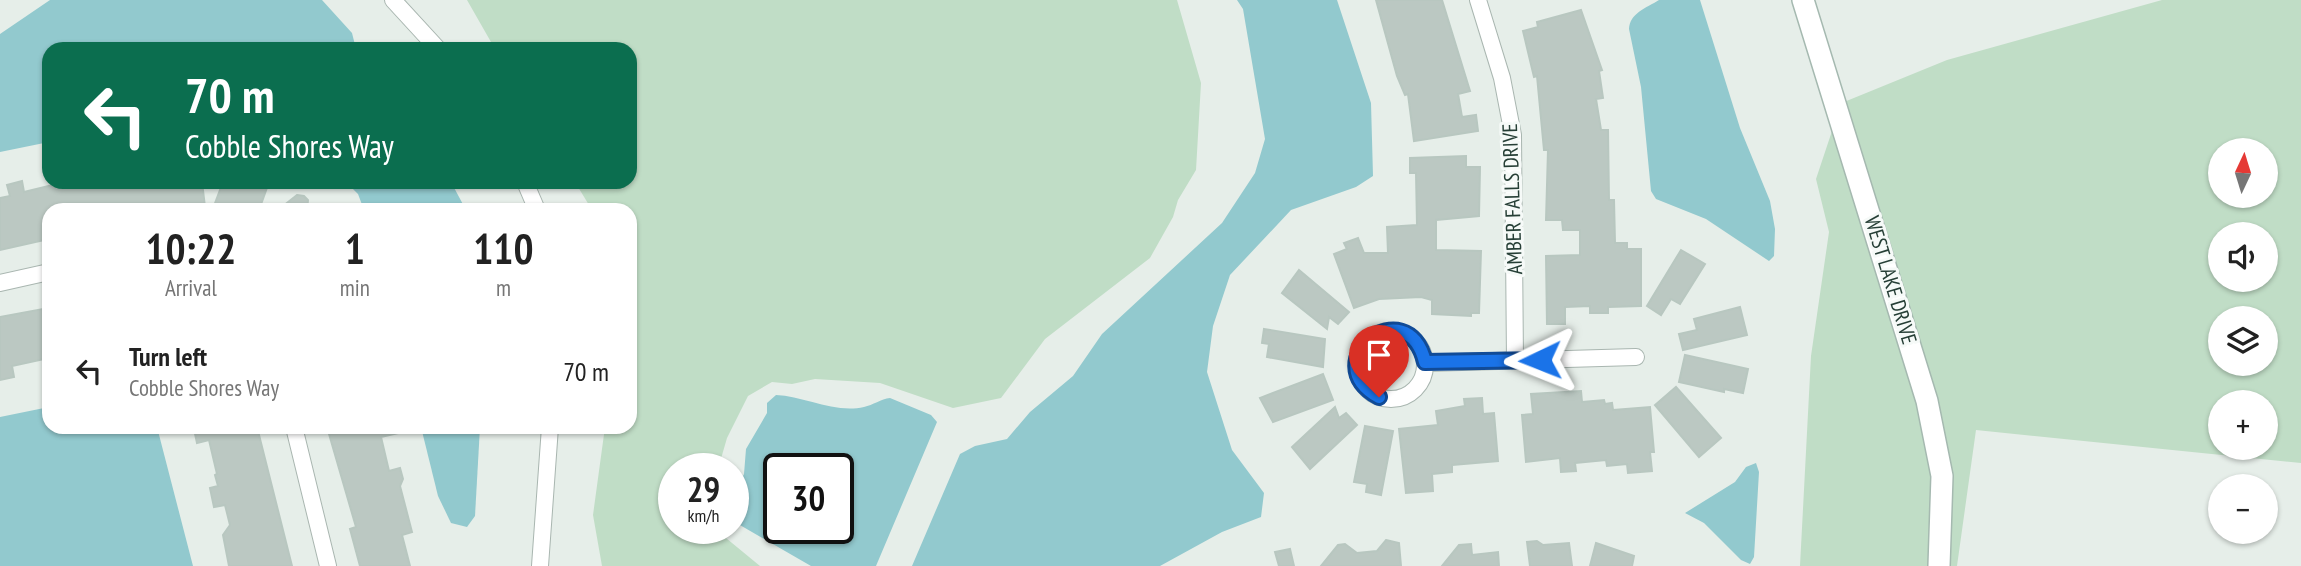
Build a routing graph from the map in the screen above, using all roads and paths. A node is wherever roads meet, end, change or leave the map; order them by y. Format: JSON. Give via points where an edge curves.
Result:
{"nodes":[{"id":1,"x":393,"y":0,"type":"edge"},
{"id":2,"x":1478,"y":0,"type":"edge"},
{"id":3,"x":1803,"y":0,"type":"edge"},
{"id":4,"x":432,"y":42,"type":"edge"},
{"id":5,"x":42,"y":274,"type":"edge"},
{"id":6,"x":0,"y":283,"type":"edge"},
{"id":7,"x":1636,"y":357,"type":"dead end"},
{"id":8,"x":1516,"y":361,"type":"junction"},
{"id":9,"x":1425,"y":362,"type":"junction"},
{"id":10,"x":296,"y":434,"type":"edge"},
{"id":11,"x":549,"y":434,"type":"edge"},
{"id":12,"x":328,"y":566,"type":"edge"},
{"id":13,"x":540,"y":566,"type":"edge"},
{"id":14,"x":1939,"y":566,"type":"edge"}],
"edges":[{"from":1,"to":4,"type":"street"},
{"from":2,"to":8,"type":"street","name":"AMBER FALLS DRIVE","via":[[1503,78],[1513,135]]},
{"from":3,"to":14,"type":"street","name":"WEST LAKE DRIVE","via":[[1927,401],[1942,476]]},
{"from":5,"to":6,"type":"street"},
{"from":7,"to":8,"type":"street"},
{"from":8,"to":9,"type":"street"},
{"from":9,"to":9,"type":"street","via":[[1416,342],[1397,331],[1366,341],[1356,361],[1369,391],[1390,399],[1411,392],[1424,374]]},
{"from":10,"to":12,"type":"street"},
{"from":11,"to":13,"type":"street"}]}
